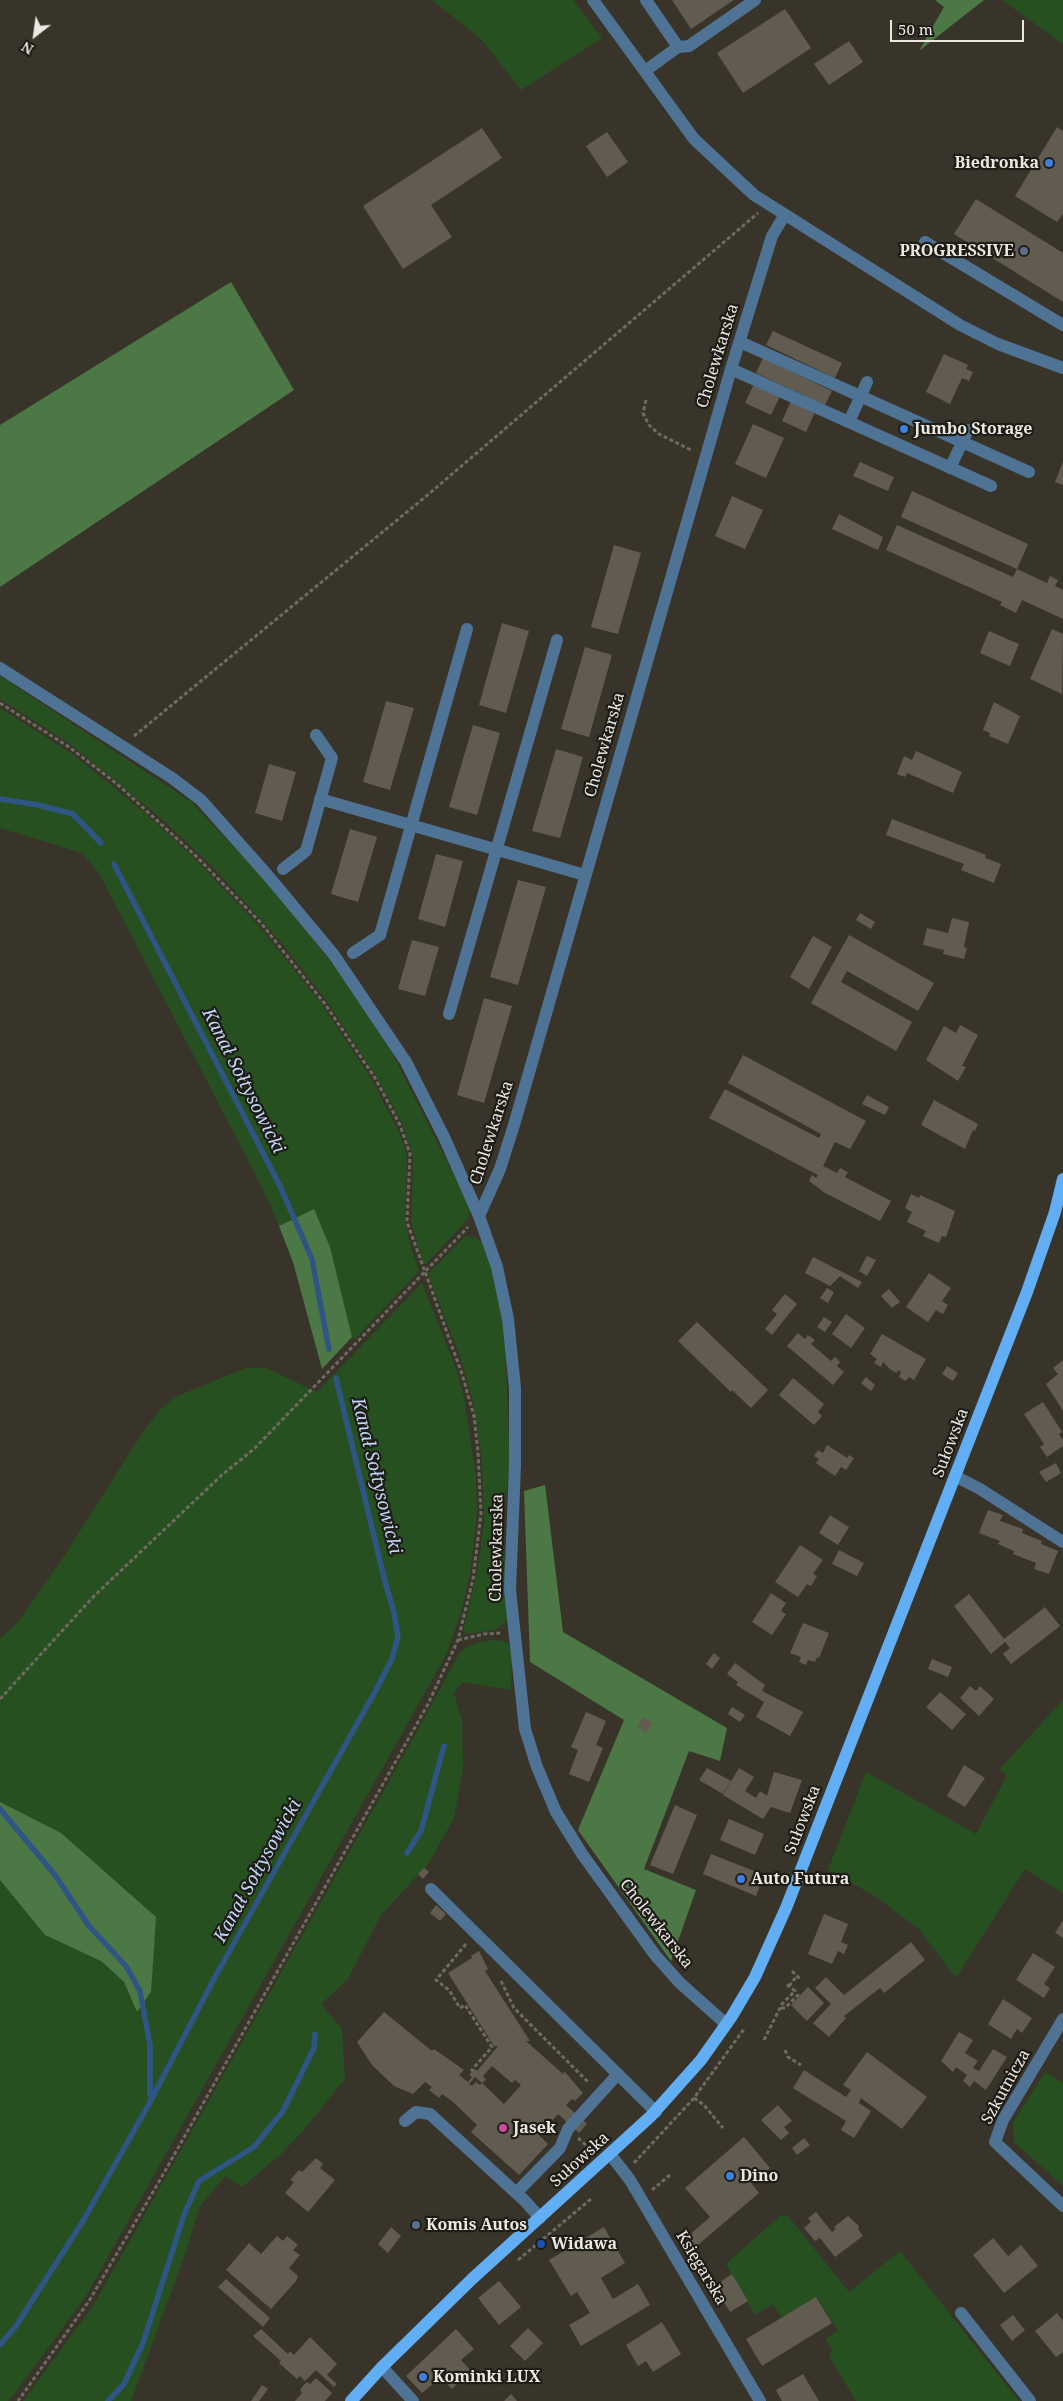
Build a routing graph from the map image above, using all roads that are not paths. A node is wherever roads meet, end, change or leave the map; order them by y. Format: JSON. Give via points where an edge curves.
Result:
{"nodes":[{"id":1,"x":592,"y":0,"type":"edge"},
{"id":2,"x":646,"y":0,"type":"edge"},
{"id":3,"x":755,"y":0,"type":"edge"},
{"id":4,"x":678,"y":47,"type":"junction"},
{"id":5,"x":645,"y":71,"type":"junction"},
{"id":6,"x":784,"y":216,"type":"junction"},
{"id":7,"x":925,"y":242,"type":"dead end"},
{"id":8,"x":1063,"y":325,"type":"edge"},
{"id":9,"x":740,"y":342,"type":"junction"},
{"id":10,"x":1063,"y":368,"type":"edge"},
{"id":11,"x":731,"y":369,"type":"junction"},
{"id":12,"x":867,"y":382,"type":"dead end"},
{"id":13,"x":861,"y":395,"type":"junction"},
{"id":14,"x":849,"y":422,"type":"junction"},
{"id":15,"x":968,"y":430,"type":"dead end"},
{"id":16,"x":962,"y":442,"type":"junction"},
{"id":17,"x":950,"y":468,"type":"junction"},
{"id":18,"x":1029,"y":472,"type":"dead end"},
{"id":19,"x":991,"y":486,"type":"dead end"},
{"id":20,"x":467,"y":629,"type":"dead end"},
{"id":21,"x":557,"y":640,"type":"dead end"},
{"id":22,"x":0,"y":668,"type":"edge"},
{"id":23,"x":316,"y":735,"type":"dead end"},
{"id":24,"x":320,"y":799,"type":"junction"},
{"id":25,"x":412,"y":826,"type":"junction"},
{"id":26,"x":496,"y":850,"type":"junction"},
{"id":27,"x":283,"y":869,"type":"dead end"},
{"id":28,"x":585,"y":875,"type":"junction"},
{"id":29,"x":353,"y":953,"type":"dead end"},
{"id":30,"x":450,"y":1014,"type":"dead end"},
{"id":31,"x":1063,"y":1179,"type":"edge"},
{"id":32,"x":479,"y":1216,"type":"junction"},
{"id":33,"x":955,"y":1476,"type":"junction"},
{"id":34,"x":1063,"y":1542,"type":"edge"},
{"id":35,"x":431,"y":1889,"type":"dead end"},
{"id":36,"x":1063,"y":2019,"type":"edge"},
{"id":37,"x":726,"y":2024,"type":"junction"},
{"id":38,"x":618,"y":2074,"type":"junction"},
{"id":39,"x":656,"y":2112,"type":"junction"},
{"id":40,"x":405,"y":2121,"type":"dead end"},
{"id":41,"x":610,"y":2154,"type":"junction"},
{"id":42,"x":516,"y":2193,"type":"junction"},
{"id":43,"x":1063,"y":2206,"type":"edge"},
{"id":44,"x":540,"y":2218,"type":"junction"},
{"id":45,"x":961,"y":2313,"type":"dead end"},
{"id":46,"x":382,"y":2368,"type":"junction"},
{"id":47,"x":351,"y":2401,"type":"edge"},
{"id":48,"x":413,"y":2401,"type":"edge"},
{"id":49,"x":760,"y":2401,"type":"edge"},
{"id":50,"x":1030,"y":2401,"type":"edge"}],
"edges":[{"from":1,"to":5,"type":"street"},
{"from":2,"to":4,"type":"street"},
{"from":3,"to":4,"type":"street","via":[[689,46]]},
{"from":4,"to":5,"type":"street"},
{"from":5,"to":6,"type":"street","via":[[694,139],[739,183]]},
{"from":6,"to":9,"type":"street","name":"Cholewkarska","via":[[772,236]]},
{"from":6,"to":10,"type":"street","via":[[960,325],[998,344]]},
{"from":7,"to":8,"type":"street"},
{"from":9,"to":11,"type":"street","name":"Cholewkarska"},
{"from":9,"to":13,"type":"street"},
{"from":11,"to":14,"type":"street"},
{"from":11,"to":28,"type":"street","name":"Cholewkarska"},
{"from":12,"to":13,"type":"street"},
{"from":13,"to":14,"type":"street"},
{"from":13,"to":16,"type":"street"},
{"from":14,"to":17,"type":"street"},
{"from":15,"to":16,"type":"street"},
{"from":16,"to":17,"type":"street"},
{"from":16,"to":18,"type":"street"},
{"from":17,"to":19,"type":"street"},
{"from":20,"to":25,"type":"street"},
{"from":21,"to":26,"type":"street"},
{"from":22,"to":32,"type":"street","via":[[201,800],[270,878],[334,955],[406,1062]]},
{"from":23,"to":24,"type":"street","via":[[332,758]]},
{"from":24,"to":25,"type":"street"},
{"from":24,"to":27,"type":"street","via":[[306,851]]},
{"from":25,"to":26,"type":"street"},
{"from":25,"to":29,"type":"street","via":[[380,935]]},
{"from":26,"to":28,"type":"street"},
{"from":26,"to":30,"type":"street"},
{"from":28,"to":32,"type":"street","name":"Cholewkarska","via":[[500,1169]]},
{"from":31,"to":33,"type":"main road","name":"Sułowska","via":[[1027,1292]]},
{"from":32,"to":37,"type":"street","name":"Cholewkarska","via":[[497,1267],[508,1319],[515,1388],[510,1590],[525,1729],[556,1812],[582,1854],[655,1955],[680,1983]]},
{"from":33,"to":34,"type":"street"},
{"from":33,"to":37,"type":"main road","name":"Sułowska","via":[[786,1908],[755,1977]]},
{"from":35,"to":38,"type":"street"},
{"from":36,"to":43,"type":"street","name":"Szkutnicza","via":[[1003,2120],[995,2142]]},
{"from":37,"to":39,"type":"main road","name":"Sułowska","via":[[701,2060]]},
{"from":38,"to":39,"type":"street"},
{"from":38,"to":42,"type":"street","via":[[568,2129],[560,2148]]},
{"from":39,"to":41,"type":"main road","name":"Sułowska"},
{"from":40,"to":42,"type":"street","via":[[416,2112],[430,2114]]},
{"from":41,"to":44,"type":"main road","name":"Sułowska"},
{"from":41,"to":49,"type":"street","name":"Księgarska","via":[[630,2180]]},
{"from":42,"to":44,"type":"street"},
{"from":44,"to":46,"type":"main road","name":"Sułowska","via":[[472,2279]]},
{"from":45,"to":50,"type":"street"},
{"from":46,"to":47,"type":"main road","name":"Sułowska"},
{"from":46,"to":48,"type":"street"}]}
